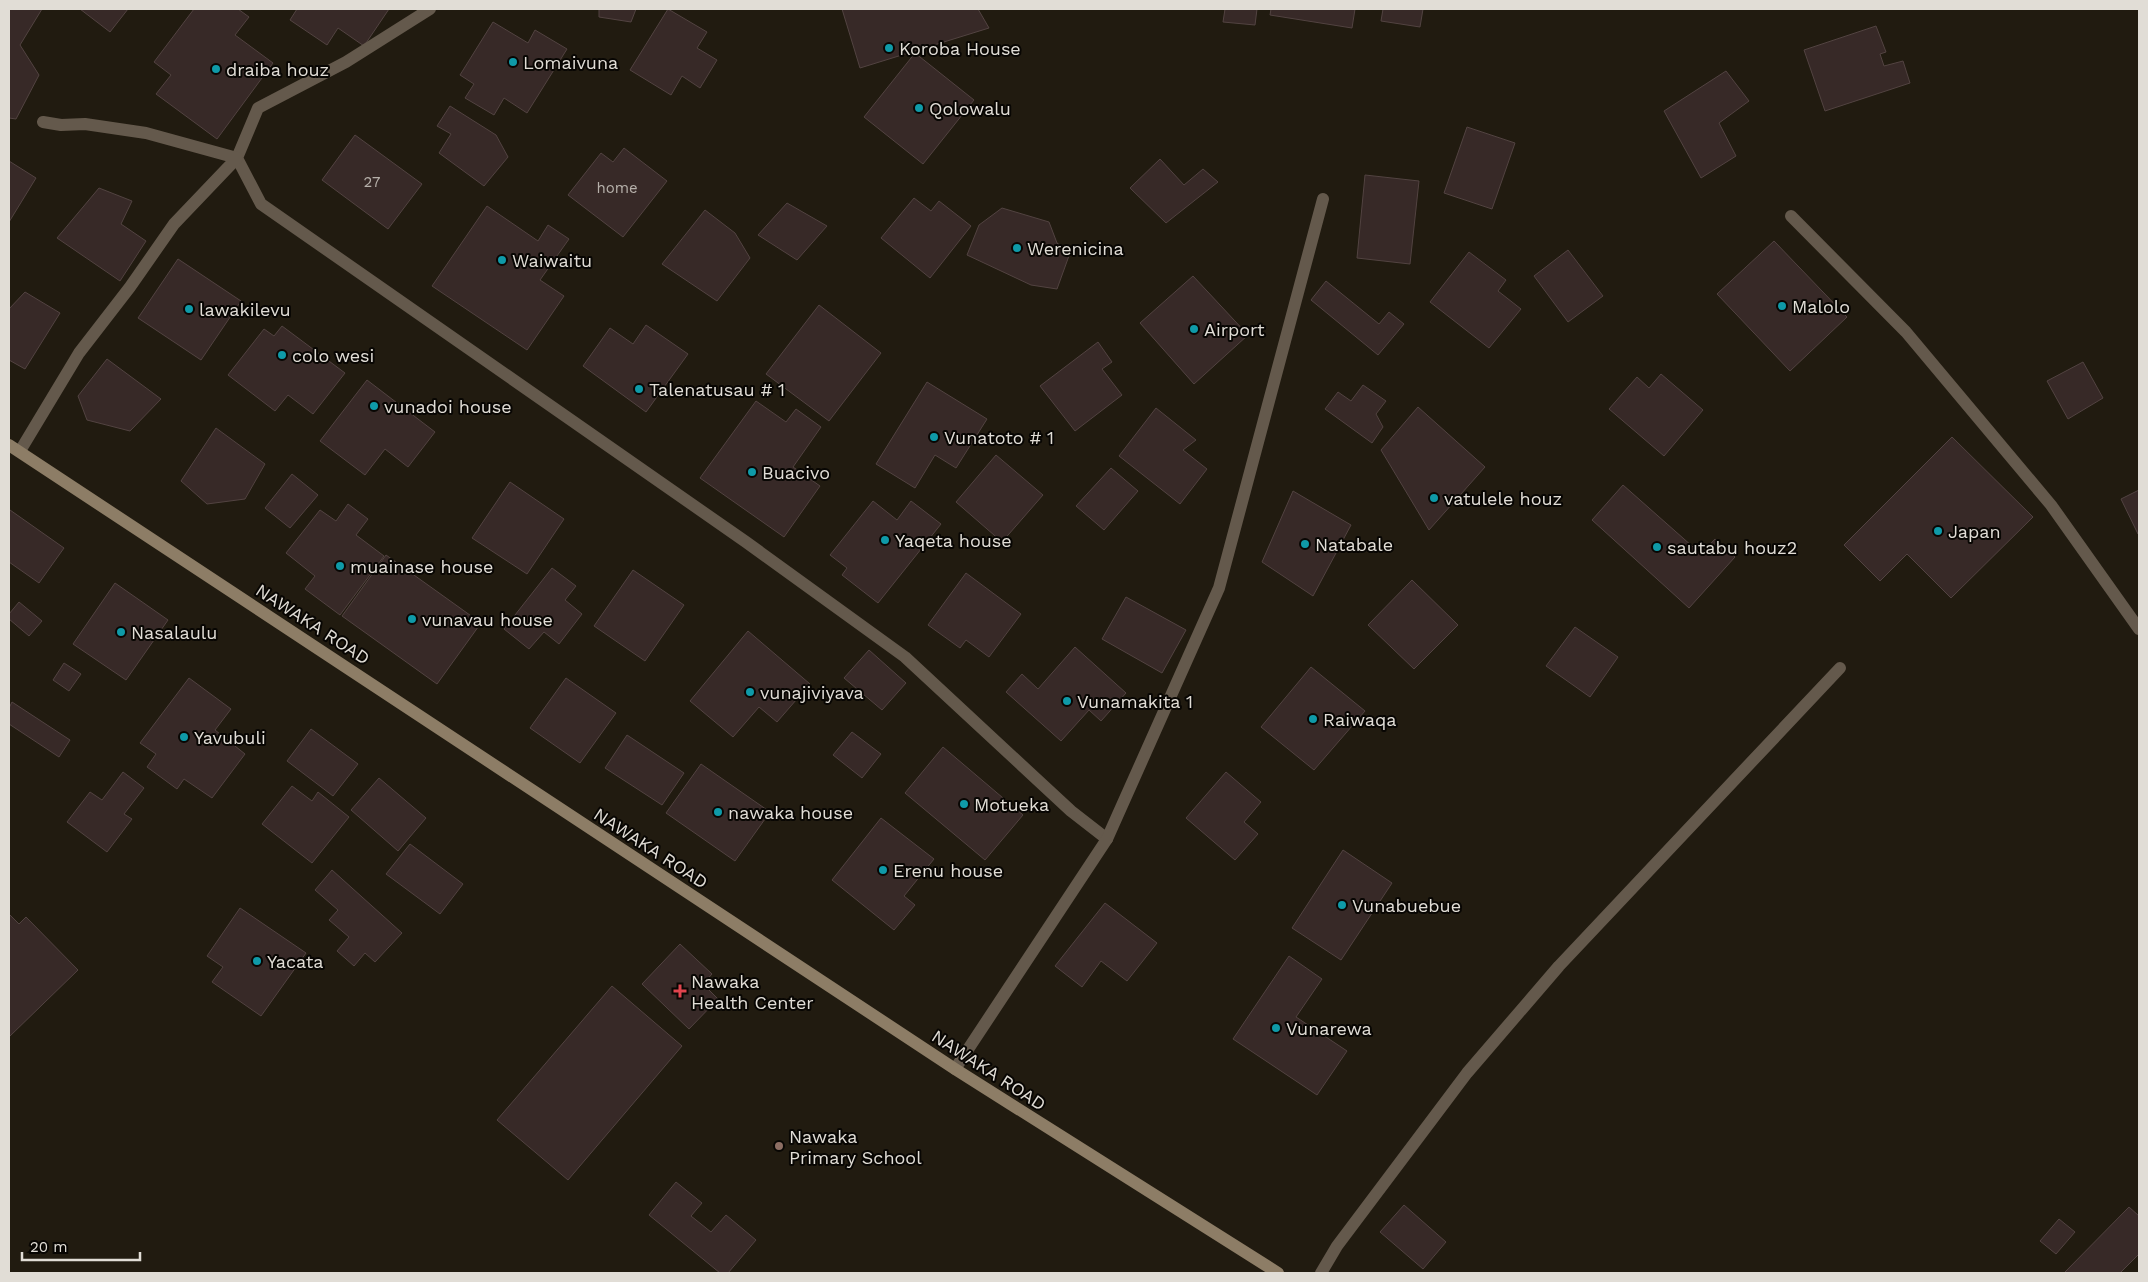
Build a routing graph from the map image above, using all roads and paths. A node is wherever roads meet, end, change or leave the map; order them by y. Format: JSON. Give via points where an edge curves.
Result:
{"nodes":[{"id":1,"x":430,"y":9,"type":"edge"},
{"id":2,"x":42,"y":122,"type":"dead end"},
{"id":3,"x":236,"y":158,"type":"junction"},
{"id":4,"x":1323,"y":199,"type":"dead end"},
{"id":5,"x":1791,"y":216,"type":"dead end"},
{"id":6,"x":14,"y":448,"type":"edge"},
{"id":7,"x":2139,"y":628,"type":"edge"},
{"id":8,"x":1840,"y":668,"type":"dead end"},
{"id":9,"x":1107,"y":839,"type":"junction"},
{"id":10,"x":955,"y":1070,"type":"junction"},
{"id":11,"x":1278,"y":1273,"type":"edge"},
{"id":12,"x":1321,"y":1273,"type":"edge"}],
"edges":[{"from":1,"to":3,"type":"street","via":[[346,62],[258,108]]},
{"from":2,"to":3,"type":"street","via":[[146,132]]},
{"from":3,"to":6,"type":"street","via":[[174,224]]},
{"from":3,"to":9,"type":"street","via":[[261,204],[746,542],[904,657],[1071,811]]},
{"from":4,"to":9,"type":"street","via":[[1219,588]]},
{"from":5,"to":7,"type":"street","via":[[1906,332],[2051,505]]},
{"from":6,"to":10,"type":"street","name":"NAWAKA ROAD"},
{"from":8,"to":12,"type":"street","via":[[1546,980],[1467,1073],[1336,1246]]},
{"from":9,"to":10,"type":"street"},
{"from":10,"to":11,"type":"street","name":"NAWAKA ROAD"}]}
